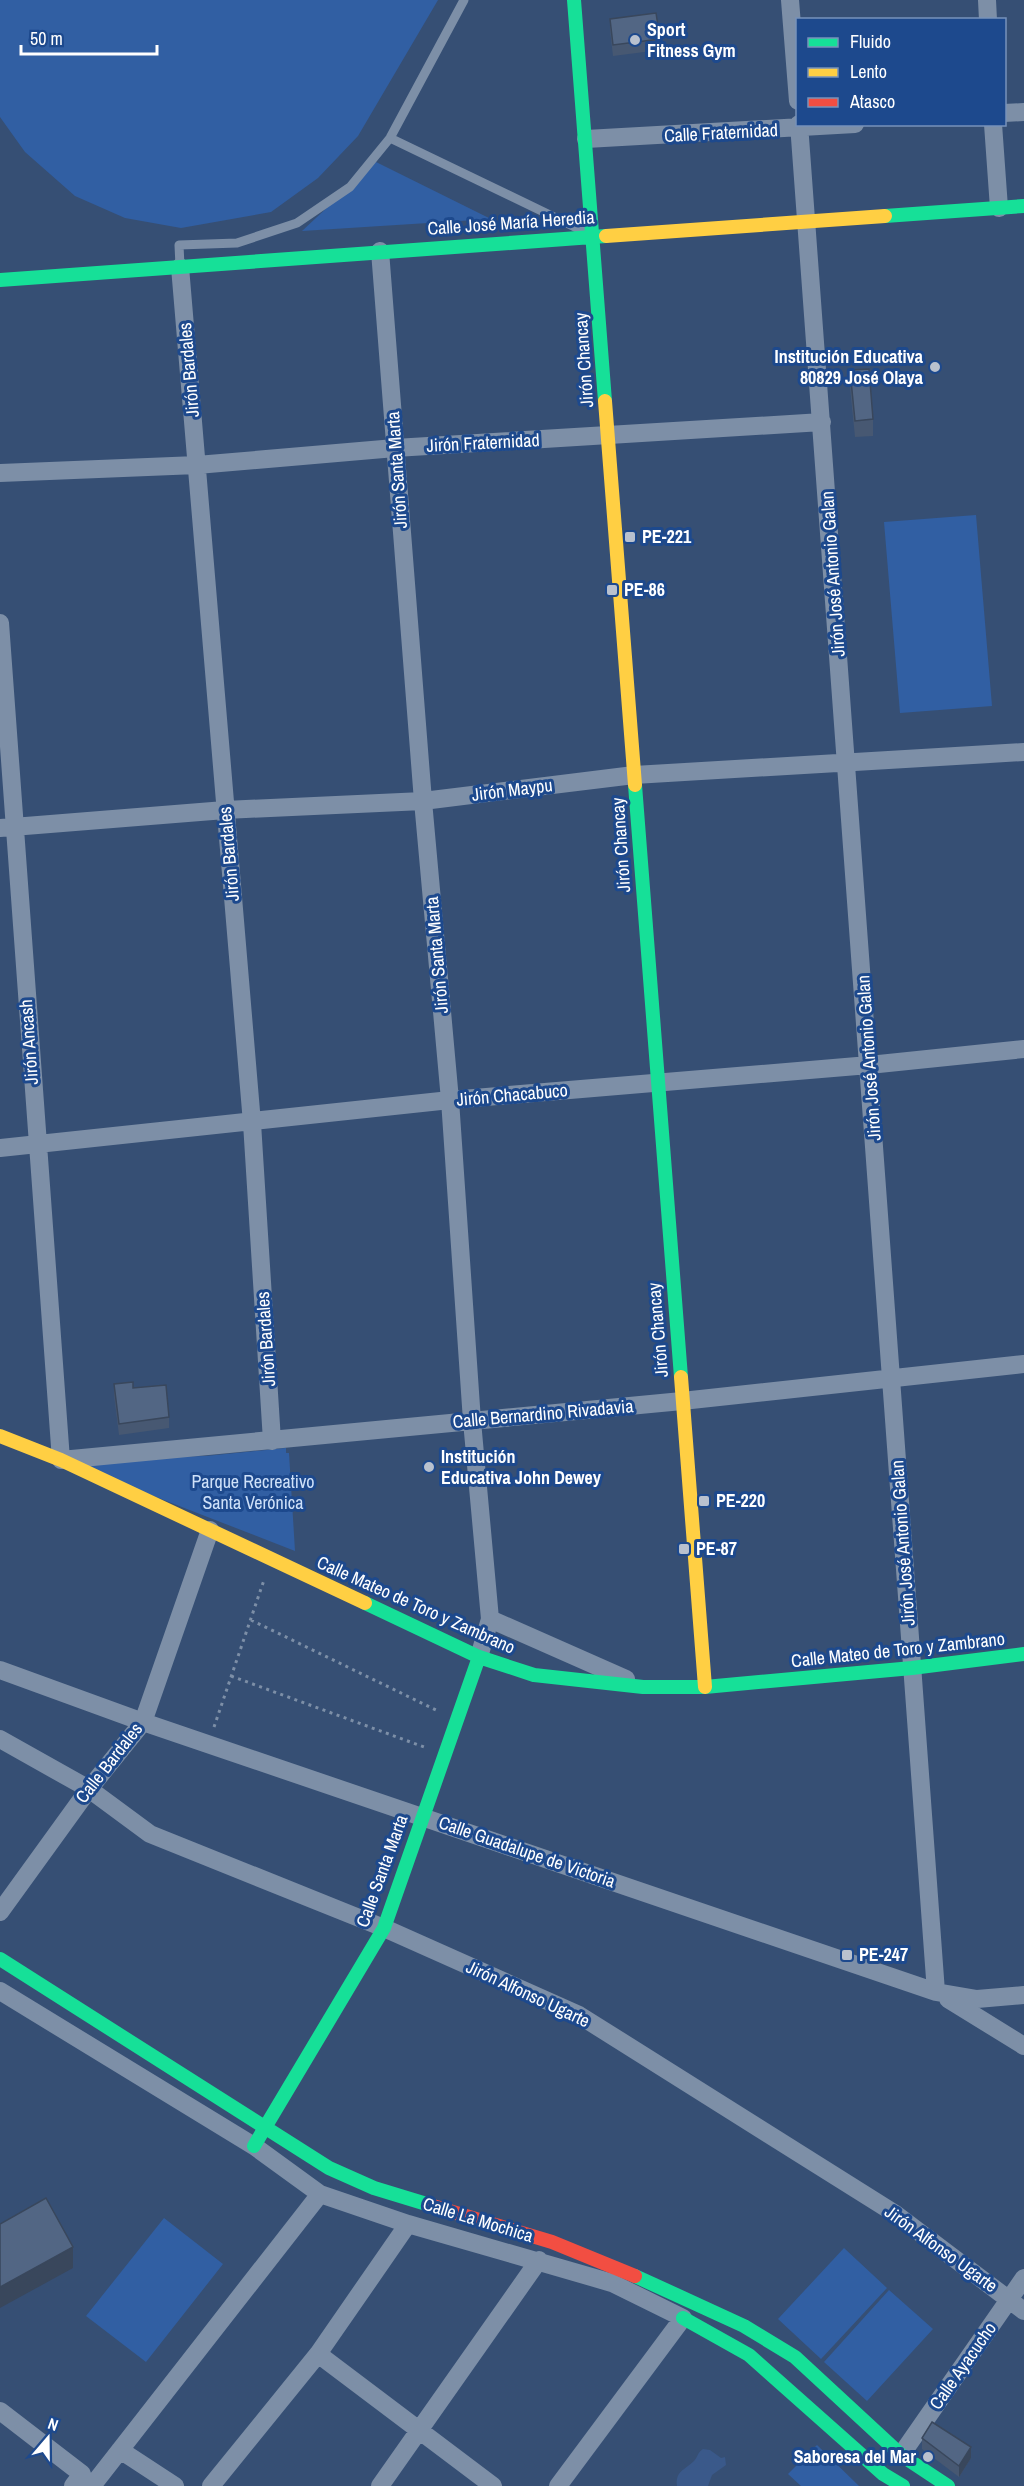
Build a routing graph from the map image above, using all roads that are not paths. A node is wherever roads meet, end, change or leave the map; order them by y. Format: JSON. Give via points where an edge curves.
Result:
{"nodes":[{"id":1,"x":464,"y":0,"type":"edge"},
{"id":2,"x":574,"y":0,"type":"edge"},
{"id":3,"x":790,"y":0,"type":"edge"},
{"id":4,"x":987,"y":0,"type":"edge"},
{"id":5,"x":988,"y":18,"type":"edge"},
{"id":6,"x":796,"y":76,"type":"edge"},
{"id":7,"x":1024,"y":112,"type":"edge"},
{"id":8,"x":1006,"y":113,"type":"edge"},
{"id":9,"x":818,"y":126,"type":"edge"},
{"id":10,"x":993,"y":126,"type":"edge"},
{"id":11,"x":799,"y":127,"type":"edge"},
{"id":12,"x":390,"y":138,"type":"junction"},
{"id":13,"x":586,"y":139,"type":"junction"},
{"id":14,"x":1024,"y":206,"type":"edge"},
{"id":15,"x":999,"y":208,"type":"junction"},
{"id":16,"x":806,"y":220,"type":"junction"},
{"id":17,"x":593,"y":236,"type":"junction"},
{"id":18,"x":380,"y":251,"type":"junction"},
{"id":19,"x":180,"y":267,"type":"junction"},
{"id":20,"x":0,"y":280,"type":"edge"},
{"id":21,"x":822,"y":422,"type":"junction"},
{"id":22,"x":607,"y":436,"type":"junction"},
{"id":23,"x":395,"y":448,"type":"junction"},
{"id":24,"x":197,"y":465,"type":"junction"},
{"id":25,"x":0,"y":472,"type":"edge"},
{"id":26,"x":0,"y":623,"type":"edge"},
{"id":27,"x":1024,"y":752,"type":"edge"},
{"id":28,"x":847,"y":760,"type":"junction"},
{"id":29,"x":633,"y":775,"type":"junction"},
{"id":30,"x":423,"y":801,"type":"junction"},
{"id":31,"x":225,"y":810,"type":"junction"},
{"id":32,"x":7,"y":827,"type":"edge"},
{"id":33,"x":1024,"y":1049,"type":"edge"},
{"id":34,"x":869,"y":1065,"type":"junction"},
{"id":35,"x":656,"y":1082,"type":"junction"},
{"id":36,"x":450,"y":1100,"type":"junction"},
{"id":37,"x":252,"y":1123,"type":"junction"},
{"id":38,"x":36,"y":1145,"type":"junction"},
{"id":39,"x":0,"y":1148,"type":"edge"},
{"id":40,"x":1024,"y":1364,"type":"edge"},
{"id":41,"x":892,"y":1379,"type":"junction"},
{"id":42,"x":682,"y":1401,"type":"junction"},
{"id":43,"x":472,"y":1420,"type":"junction"},
{"id":44,"x":0,"y":1436,"type":"edge"},
{"id":45,"x":272,"y":1441,"type":"junction"},
{"id":46,"x":61,"y":1460,"type":"junction"},
{"id":47,"x":210,"y":1530,"type":"junction"},
{"id":48,"x":490,"y":1619,"type":"junction"},
{"id":49,"x":1024,"y":1654,"type":"edge"},
{"id":50,"x":479,"y":1657,"type":"junction"},
{"id":51,"x":912,"y":1668,"type":"junction"},
{"id":52,"x":0,"y":1670,"type":"edge"},
{"id":53,"x":643,"y":1687,"type":"junction"},
{"id":54,"x":705,"y":1687,"type":"junction"},
{"id":55,"x":143,"y":1722,"type":"junction"},
{"id":56,"x":0,"y":1738,"type":"edge"},
{"id":57,"x":89,"y":1789,"type":"junction"},
{"id":58,"x":422,"y":1816,"type":"junction"},
{"id":59,"x":0,"y":1912,"type":"edge"},
{"id":60,"x":384,"y":1928,"type":"junction"},
{"id":61,"x":0,"y":1959,"type":"edge"},
{"id":62,"x":0,"y":1991,"type":"edge"},
{"id":63,"x":936,"y":1992,"type":"junction"},
{"id":64,"x":1024,"y":1995,"type":"edge"},
{"id":65,"x":991,"y":1999,"type":"junction"},
{"id":66,"x":984,"y":2019,"type":"junction"},
{"id":67,"x":1024,"y":2046,"type":"edge"},
{"id":68,"x":266,"y":2127,"type":"junction"},
{"id":69,"x":254,"y":2146,"type":"junction"},
{"id":70,"x":320,"y":2194,"type":"junction"},
{"id":71,"x":408,"y":2224,"type":"junction"},
{"id":72,"x":539,"y":2260,"type":"junction"},
{"id":73,"x":1024,"y":2278,"type":"edge"},
{"id":74,"x":1017,"y":2305,"type":"edge"},
{"id":75,"x":683,"y":2318,"type":"junction"},
{"id":76,"x":318,"y":2354,"type":"junction"},
{"id":77,"x":0,"y":2411,"type":"edge"},
{"id":78,"x":421,"y":2431,"type":"junction"},
{"id":79,"x":120,"y":2450,"type":"junction"},
{"id":80,"x":901,"y":2455,"type":"junction"},
{"id":81,"x":73,"y":2486,"type":"edge"},
{"id":82,"x":92,"y":2486,"type":"edge"},
{"id":83,"x":175,"y":2486,"type":"edge"},
{"id":84,"x":211,"y":2486,"type":"edge"},
{"id":85,"x":380,"y":2486,"type":"edge"},
{"id":86,"x":493,"y":2486,"type":"edge"},
{"id":87,"x":558,"y":2486,"type":"edge"},
{"id":88,"x":903,"y":2486,"type":"edge"},
{"id":89,"x":948,"y":2486,"type":"edge"}],
"edges":[{"from":1,"to":12,"type":"lane"},
{"from":2,"to":13,"type":"street","name":"Jirón Chancay"},
{"from":3,"to":6,"type":"street"},
{"from":4,"to":5,"type":"street"},
{"from":7,"to":8,"type":"street"},
{"from":9,"to":11,"type":"street","name":"Calle Fraternidad"},
{"from":10,"to":15,"type":"street"},
{"from":11,"to":13,"type":"street","name":"Calle Fraternidad"},
{"from":11,"to":16,"type":"street","name":"Jirón José Antonio Galan"},
{"from":12,"to":17,"type":"lane"},
{"from":12,"to":19,"type":"lane","via":[[350,187],[297,223],[237,243],[179,245]]},
{"from":13,"to":17,"type":"street","name":"Jirón Chancay"},
{"from":14,"to":15,"type":"street","name":"Calle José María Heredia"},
{"from":15,"to":16,"type":"street","name":"Calle José María Heredia"},
{"from":16,"to":17,"type":"street","name":"Calle José María Heredia"},
{"from":16,"to":21,"type":"street","name":"Jirón José Antonio Galan"},
{"from":17,"to":18,"type":"street","name":"Calle José María Heredia"},
{"from":17,"to":22,"type":"street","name":"Jirón Chancay"},
{"from":18,"to":19,"type":"street","name":"Calle José María Heredia"},
{"from":18,"to":23,"type":"street","name":"Jirón Santa Marta"},
{"from":19,"to":20,"type":"street","name":"Calle José María Heredia"},
{"from":19,"to":24,"type":"street","name":"Jirón Bardales"},
{"from":21,"to":22,"type":"street","name":"Jirón Fraternidad"},
{"from":21,"to":28,"type":"street","name":"Jirón José Antonio Galan"},
{"from":22,"to":23,"type":"street","name":"Jirón Fraternidad"},
{"from":22,"to":29,"type":"street","name":"Jirón Chancay"},
{"from":23,"to":24,"type":"street","name":"Jirón Fraternidad"},
{"from":23,"to":30,"type":"street","name":"Jirón Santa Marta"},
{"from":24,"to":25,"type":"street","name":"Jirón Fraternidad"},
{"from":24,"to":31,"type":"street","name":"Jirón Bardales"},
{"from":26,"to":32,"type":"street","name":"Jirón Ancash"},
{"from":27,"to":28,"type":"street","name":"Jirón Maypu"},
{"from":28,"to":29,"type":"street","name":"Jirón Maypu"},
{"from":28,"to":34,"type":"street","name":"Jirón José Antonio Galan"},
{"from":29,"to":30,"type":"street","name":"Jirón Maypu"},
{"from":29,"to":35,"type":"street","name":"Jirón Chancay"},
{"from":30,"to":31,"type":"street","name":"Jirón Maypu"},
{"from":30,"to":36,"type":"street","name":"Jirón Santa Marta"},
{"from":31,"to":32,"type":"street","name":"Jirón Maypu"},
{"from":31,"to":37,"type":"street","name":"Jirón Bardales"},
{"from":32,"to":38,"type":"street","name":"Jirón Ancash"},
{"from":33,"to":34,"type":"street","name":"Jirón Chacabuco"},
{"from":34,"to":35,"type":"street","name":"Jirón Chacabuco"},
{"from":34,"to":41,"type":"street","name":"Jirón José Antonio Galan"},
{"from":35,"to":36,"type":"street","name":"Jirón Chacabuco"},
{"from":35,"to":42,"type":"street","name":"Jirón Chancay"},
{"from":36,"to":37,"type":"street","name":"Jirón Chacabuco"},
{"from":36,"to":43,"type":"street","name":"Jirón Santa Marta"},
{"from":37,"to":38,"type":"street","name":"Jirón Chacabuco"},
{"from":37,"to":45,"type":"street","name":"Jirón Bardales"},
{"from":38,"to":39,"type":"street","name":"Jirón Chacabuco"},
{"from":38,"to":46,"type":"street","name":"Jirón Ancash"},
{"from":40,"to":41,"type":"street","name":"Calle Bernardino Rivadavia"},
{"from":41,"to":42,"type":"street","name":"Calle Bernardino Rivadavia"},
{"from":41,"to":51,"type":"street","name":"Jirón José Antonio Galan"},
{"from":42,"to":43,"type":"street","name":"Calle Bernardino Rivadavia"},
{"from":42,"to":54,"type":"street","name":"Jirón Chancay"},
{"from":43,"to":45,"type":"street","name":"Calle Bernardino Rivadavia"},
{"from":43,"to":48,"type":"street","name":"Jirón Santa Marta"},
{"from":44,"to":46,"type":"street","name":"Calle Mateo de Toro y Zambrano"},
{"from":45,"to":46,"type":"street","name":"Calle Bernardino Rivadavia"},
{"from":46,"to":47,"type":"street","name":"Calle Mateo de Toro y Zambrano"},
{"from":47,"to":50,"type":"street","name":"Calle Mateo de Toro y Zambrano"},
{"from":47,"to":55,"type":"street","name":"Calle Bardales"},
{"from":48,"to":50,"type":"street","name":"Jirón Santa Marta"},
{"from":48,"to":53,"type":"street"},
{"from":49,"to":51,"type":"street","name":"Calle Mateo de Toro y Zambrano"},
{"from":50,"to":53,"type":"street","name":"Calle Mateo de Toro y Zambrano","via":[[534,1676]]},
{"from":50,"to":58,"type":"street","name":"Calle Santa Marta"},
{"from":51,"to":54,"type":"street","name":"Calle Mateo de Toro y Zambrano"},
{"from":51,"to":63,"type":"street","name":"Jirón José Antonio Galan"},
{"from":52,"to":55,"type":"street","name":"Calle Guadalupe de Victoria"},
{"from":53,"to":54,"type":"street","name":"Calle Mateo de Toro y Zambrano"},
{"from":55,"to":57,"type":"street","name":"Calle Bardales"},
{"from":55,"to":58,"type":"street","name":"Calle Guadalupe de Victoria"},
{"from":56,"to":57,"type":"street","name":"Jirón Alfonso Ugarte"},
{"from":57,"to":59,"type":"street","name":"Calle Bardales"},
{"from":57,"to":60,"type":"street","name":"Jirón Alfonso Ugarte","via":[[150,1834]]},
{"from":58,"to":60,"type":"street","name":"Calle Santa Marta"},
{"from":58,"to":63,"type":"street","name":"Calle Guadalupe de Victoria"},
{"from":60,"to":68,"type":"street","name":"Calle Santa Marta"},
{"from":60,"to":74,"type":"street","name":"Jirón Alfonso Ugarte","via":[[579,2015],[894,2213]]},
{"from":61,"to":68,"type":"street","name":"Calle La Mochica"},
{"from":62,"to":69,"type":"street","name":"Calle La Mochica"},
{"from":63,"to":65,"type":"street","name":"Calle Guadalupe de Victoria"},
{"from":63,"to":66,"type":"street"},
{"from":64,"to":65,"type":"street","name":"Calle Guadalupe de Victoria"},
{"from":65,"to":66,"type":"street"},
{"from":66,"to":67,"type":"street"},
{"from":68,"to":69,"type":"street","name":"Calle Santa Marta"},
{"from":68,"to":80,"type":"street","name":"Calle La Mochica","via":[[329,2168],[374,2188],[552,2242],[744,2326],[795,2357]]},
{"from":69,"to":70,"type":"street","name":"Calle La Mochica"},
{"from":70,"to":71,"type":"street","name":"Calle La Mochica"},
{"from":70,"to":79,"type":"street"},
{"from":71,"to":72,"type":"street","name":"Calle La Mochica"},
{"from":71,"to":76,"type":"street"},
{"from":72,"to":75,"type":"street","name":"Calle La Mochica","via":[[612,2283]]},
{"from":72,"to":78,"type":"street"},
{"from":73,"to":74,"type":"street","name":"Calle Ayacucho"},
{"from":74,"to":80,"type":"street","name":"Calle Ayacucho"},
{"from":75,"to":87,"type":"street"},
{"from":75,"to":88,"type":"street","name":"Calle La Mochica","via":[[749,2355],[883,2474]]},
{"from":76,"to":78,"type":"street"},
{"from":76,"to":84,"type":"street"},
{"from":77,"to":81,"type":"street","via":[[82,2474]]},
{"from":78,"to":85,"type":"street"},
{"from":78,"to":86,"type":"street"},
{"from":79,"to":82,"type":"street"},
{"from":79,"to":83,"type":"street"},
{"from":80,"to":89,"type":"street","name":"Calle La Mochica"}]}
